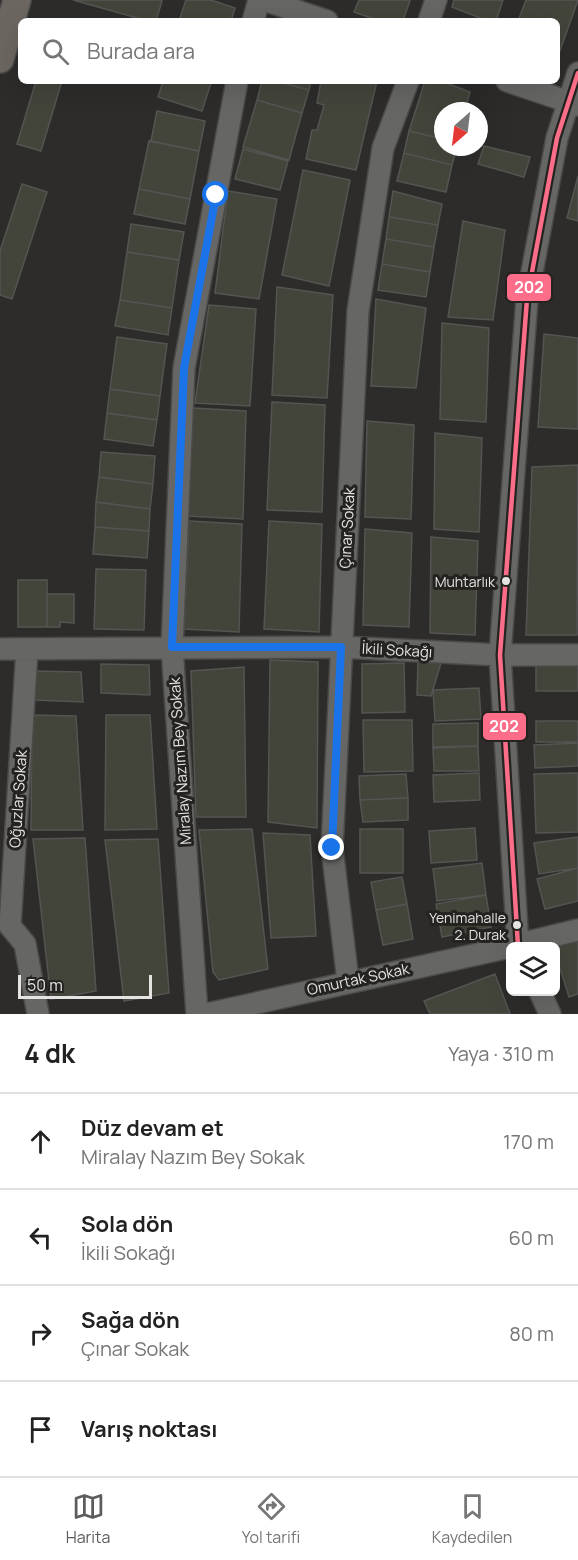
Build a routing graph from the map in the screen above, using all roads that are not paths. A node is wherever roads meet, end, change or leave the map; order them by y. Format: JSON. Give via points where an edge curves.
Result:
{"nodes":[{"id":1,"x":17,"y":0,"type":"edge"},
{"id":2,"x":259,"y":0,"type":"edge"},
{"id":3,"x":264,"y":0,"type":"edge"},
{"id":4,"x":436,"y":0,"type":"edge"},
{"id":5,"x":254,"y":18,"type":"edge"},
{"id":6,"x":318,"y":18,"type":"edge"},
{"id":7,"x":430,"y":18,"type":"edge"},
{"id":8,"x":0,"y":59,"type":"edge"},
{"id":9,"x":578,"y":73,"type":"edge"},
{"id":10,"x":236,"y":84,"type":"edge"},
{"id":11,"x":407,"y":84,"type":"edge"},
{"id":12,"x":516,"y":84,"type":"edge"},
{"id":13,"x":572,"y":103,"type":"edge"},
{"id":14,"x":172,"y":647,"type":"junction"},
{"id":15,"x":341,"y":647,"type":"junction"},
{"id":16,"x":0,"y":649,"type":"edge"},
{"id":17,"x":27,"y":649,"type":"junction"},
{"id":18,"x":500,"y":655,"type":"junction"},
{"id":19,"x":578,"y":655,"type":"edge"},
{"id":20,"x":578,"y":930,"type":"edge"},
{"id":21,"x":5,"y":932,"type":"edge"},
{"id":22,"x":515,"y":942,"type":"edge"},
{"id":23,"x":531,"y":942,"type":"edge"},
{"id":24,"x":506,"y":948,"type":"edge"},
{"id":25,"x":348,"y":981,"type":"junction"},
{"id":26,"x":542,"y":996,"type":"edge"},
{"id":27,"x":38,"y":1014,"type":"edge"},
{"id":28,"x":197,"y":1014,"type":"edge"},
{"id":29,"x":207,"y":1014,"type":"edge"},
{"id":30,"x":550,"y":1014,"type":"edge"}],
"edges":[{"from":1,"to":8,"type":"main road"},
{"from":2,"to":5,"type":"street"},
{"from":3,"to":6,"type":"street"},
{"from":4,"to":7,"type":"street"},
{"from":9,"to":13,"type":"street"},
{"from":10,"to":14,"type":"street","name":"Miralay Nazım Bey Sokak","via":[[184,368]]},
{"from":11,"to":15,"type":"street","name":"Çınar Sokak","via":[[383,148],[358,311]]},
{"from":12,"to":13,"type":"street"},
{"from":13,"to":18,"type":"street","via":[[557,138],[527,299]]},
{"from":14,"to":15,"type":"street","name":"İkili Sokağı"},
{"from":14,"to":17,"type":"street","name":"İkili Sokağı"},
{"from":14,"to":28,"type":"street","name":"Miralay Nazım Bey Sokak"},
{"from":15,"to":18,"type":"street","name":"İkili Sokağı"},
{"from":15,"to":25,"type":"street","name":"Çınar Sokak","via":[[332,848]]},
{"from":16,"to":17,"type":"street","name":"İkili Sokağı"},
{"from":17,"to":21,"type":"street","name":"Oğuzlar Sokak"},
{"from":18,"to":19,"type":"street","name":"İkili Sokağı"},
{"from":18,"to":22,"type":"street"},
{"from":20,"to":23,"type":"street","name":"Omurtak Sokak"},
{"from":21,"to":27,"type":"street","name":"Oğuzlar Sokak","via":[[25,944]]},
{"from":24,"to":25,"type":"street","name":"Omurtak Sokak"},
{"from":25,"to":29,"type":"street","name":"Omurtak Sokak"},
{"from":26,"to":30,"type":"street"}]}
